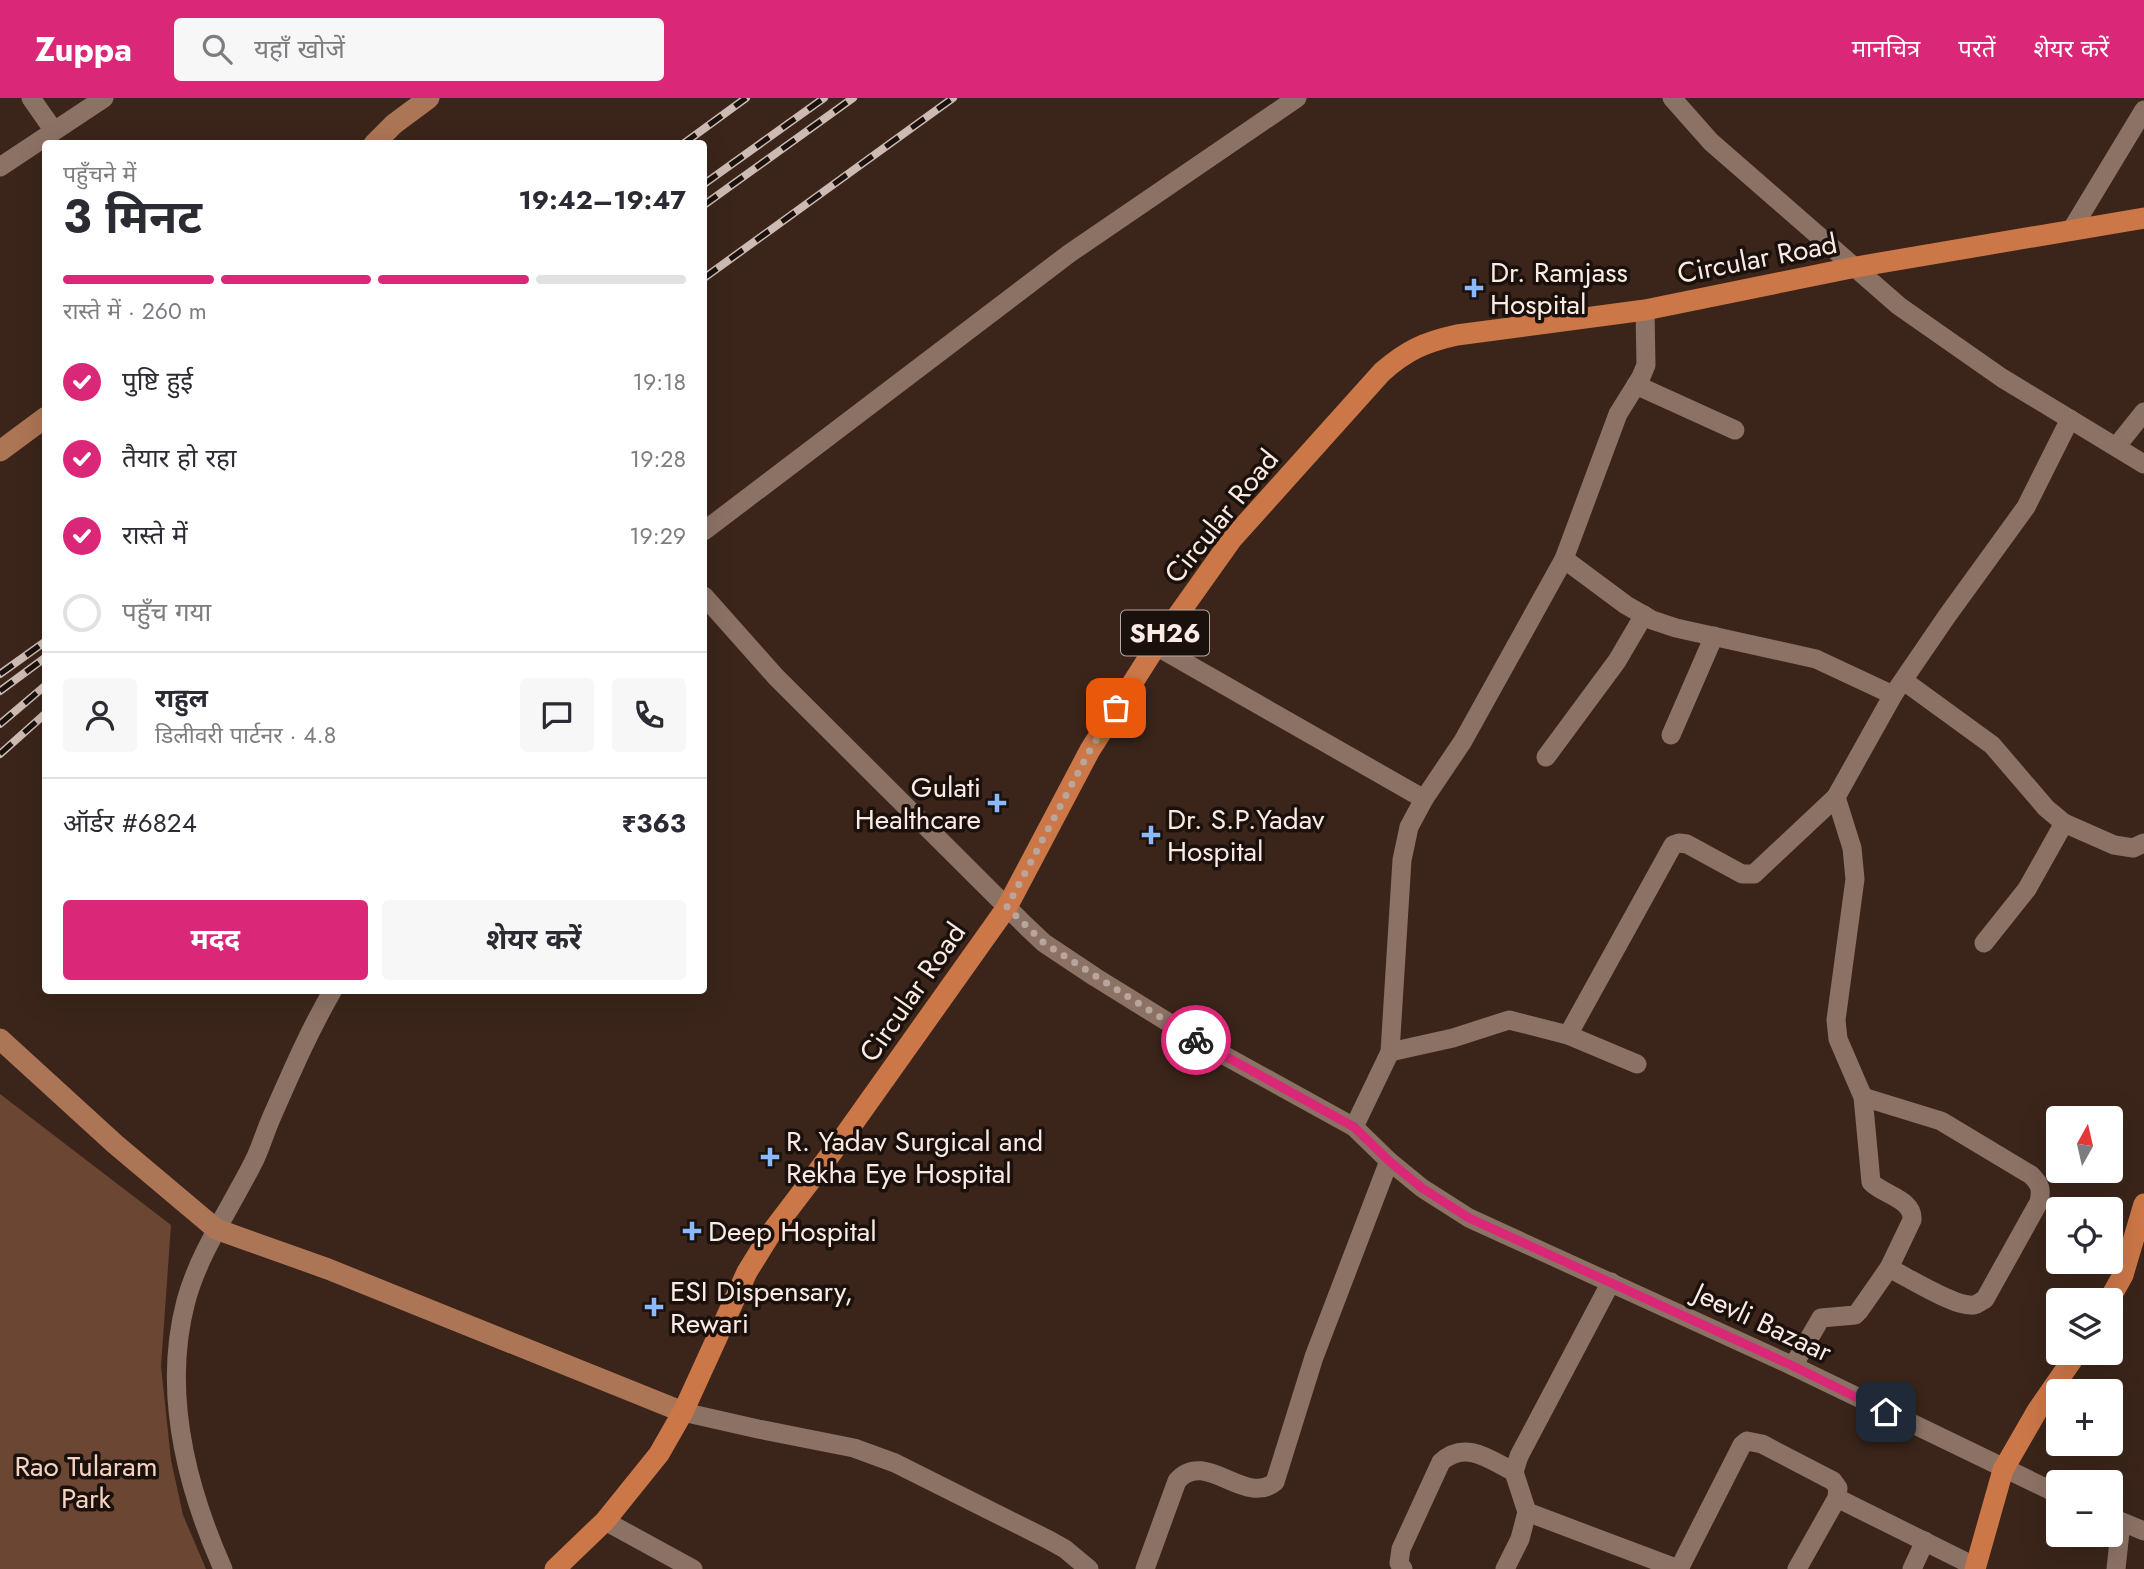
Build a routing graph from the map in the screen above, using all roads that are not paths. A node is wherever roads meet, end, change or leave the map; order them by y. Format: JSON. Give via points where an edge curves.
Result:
{"nodes":[{"id":1,"x":31,"y":98,"type":"edge"},
{"id":2,"x":104,"y":98,"type":"edge"},
{"id":3,"x":429,"y":98,"type":"edge"},
{"id":4,"x":1297,"y":98,"type":"edge"},
{"id":5,"x":1672,"y":98,"type":"edge"},
{"id":6,"x":2142,"y":116,"type":"edge"},
{"id":7,"x":54,"y":131,"type":"junction"},
{"id":8,"x":377,"y":140,"type":"edge"},
{"id":9,"x":0,"y":167,"type":"edge"},
{"id":10,"x":2144,"y":218,"type":"edge"},
{"id":11,"x":2072,"y":229,"type":"junction"},
{"id":12,"x":1856,"y":267,"type":"junction"},
{"id":13,"x":1645,"y":310,"type":"junction"},
{"id":14,"x":1636,"y":385,"type":"junction"},
{"id":15,"x":2144,"y":412,"type":"edge"},
{"id":16,"x":2070,"y":419,"type":"junction"},
{"id":17,"x":42,"y":420,"type":"edge"},
{"id":18,"x":1735,"y":430,"type":"dead end"},
{"id":19,"x":2116,"y":447,"type":"junction"},
{"id":20,"x":0,"y":451,"type":"edge"},
{"id":21,"x":2144,"y":464,"type":"edge"},
{"id":22,"x":707,"y":529,"type":"edge"},
{"id":23,"x":1564,"y":559,"type":"junction"},
{"id":24,"x":1644,"y":615,"type":"junction"},
{"id":25,"x":711,"y":619,"type":"edge"},
{"id":26,"x":1714,"y":636,"type":"junction"},
{"id":27,"x":1156,"y":646,"type":"junction"},
{"id":28,"x":1899,"y":688,"type":"junction"},
{"id":29,"x":1671,"y":735,"type":"dead end"},
{"id":30,"x":1546,"y":757,"type":"dead end"},
{"id":31,"x":1836,"y":797,"type":"junction"},
{"id":32,"x":1424,"y":799,"type":"junction"},
{"id":33,"x":2064,"y":823,"type":"junction"},
{"id":34,"x":2144,"y":843,"type":"edge"},
{"id":35,"x":1007,"y":907,"type":"junction"},
{"id":36,"x":1983,"y":943,"type":"dead end"},
{"id":37,"x":331,"y":994,"type":"edge"},
{"id":38,"x":1567,"y":1035,"type":"junction"},
{"id":39,"x":0,"y":1039,"type":"edge"},
{"id":40,"x":1390,"y":1052,"type":"junction"},
{"id":41,"x":1637,"y":1064,"type":"dead end"},
{"id":42,"x":1863,"y":1097,"type":"junction"},
{"id":43,"x":1354,"y":1127,"type":"junction"},
{"id":44,"x":1389,"y":1161,"type":"junction"},
{"id":45,"x":2144,"y":1204,"type":"edge"},
{"id":46,"x":216,"y":1229,"type":"junction"},
{"id":47,"x":1889,"y":1268,"type":"junction"},
{"id":48,"x":1611,"y":1282,"type":"junction"},
{"id":49,"x":2116,"y":1288,"type":"edge"},
{"id":50,"x":2069,"y":1365,"type":"edge"},
{"id":51,"x":1793,"y":1366,"type":"junction"},
{"id":52,"x":683,"y":1412,"type":"junction"},
{"id":53,"x":2003,"y":1470,"type":"junction"},
{"id":54,"x":1514,"y":1472,"type":"junction"},
{"id":55,"x":2046,"y":1489,"type":"edge"},
{"id":56,"x":1837,"y":1498,"type":"junction"},
{"id":57,"x":1527,"y":1512,"type":"junction"},
{"id":58,"x":605,"y":1521,"type":"junction"},
{"id":59,"x":2123,"y":1522,"type":"edge"},
{"id":60,"x":2144,"y":1531,"type":"edge"},
{"id":61,"x":1925,"y":1541,"type":"junction"},
{"id":62,"x":2116,"y":1547,"type":"edge"},
{"id":63,"x":1976,"y":1568,"type":"edge"},
{"id":64,"x":223,"y":1569,"type":"edge"},
{"id":65,"x":555,"y":1569,"type":"edge"},
{"id":66,"x":693,"y":1569,"type":"edge"},
{"id":67,"x":1089,"y":1569,"type":"edge"},
{"id":68,"x":1145,"y":1569,"type":"edge"},
{"id":69,"x":1403,"y":1569,"type":"edge"},
{"id":70,"x":1504,"y":1569,"type":"edge"},
{"id":71,"x":1679,"y":1569,"type":"edge"},
{"id":72,"x":1797,"y":1569,"type":"edge"},
{"id":73,"x":1912,"y":1569,"type":"edge"},
{"id":74,"x":2116,"y":1569,"type":"edge"}],
"edges":[{"from":1,"to":7,"type":"street"},
{"from":2,"to":7,"type":"street"},
{"from":3,"to":8,"type":"street"},
{"from":4,"to":22,"type":"street","via":[[1070,253]]},
{"from":5,"to":12,"type":"street","via":[[1712,142]]},
{"from":6,"to":11,"type":"street"},
{"from":7,"to":9,"type":"street"},
{"from":10,"to":11,"type":"main road","name":"Circular Road","number":"SH26"},
{"from":11,"to":12,"type":"main road","name":"Circular Road","number":"SH26"},
{"from":12,"to":13,"type":"main road","name":"Circular Road","number":"SH26"},
{"from":12,"to":16,"type":"street","via":[[1949,343]]},
{"from":13,"to":14,"type":"street","via":[[1646,365]]},
{"from":13,"to":27,"type":"main road","name":"Circular Road","number":"SH26","via":[[1457,335],[1404,354],[1382,372],[1232,539]]},
{"from":14,"to":18,"type":"street"},
{"from":14,"to":23,"type":"street","via":[[1618,414]]},
{"from":15,"to":19,"type":"street"},
{"from":16,"to":19,"type":"street"},
{"from":16,"to":28,"type":"street","via":[[2026,507]]},
{"from":17,"to":20,"type":"street"},
{"from":19,"to":21,"type":"street"},
{"from":23,"to":24,"type":"street"},
{"from":23,"to":32,"type":"street","via":[[1463,741]]},
{"from":24,"to":26,"type":"street"},
{"from":24,"to":30,"type":"street","via":[[1617,661]]},
{"from":25,"to":35,"type":"street","name":"Jeevli Bazaar","via":[[776,677]]},
{"from":26,"to":28,"type":"street","via":[[1816,659]]},
{"from":26,"to":29,"type":"street"},
{"from":27,"to":32,"type":"street"},
{"from":27,"to":35,"type":"main road","name":"Circular Road","number":"SH26","via":[[1090,750]]},
{"from":28,"to":31,"type":"street"},
{"from":28,"to":33,"type":"street","via":[[1992,746]]},
{"from":31,"to":38,"type":"street","via":[[1754,873],[1742,874],[1687,844],[1673,845]]},
{"from":31,"to":42,"type":"street","via":[[1852,848],[1854,879],[1836,1020],[1838,1039]]},
{"from":32,"to":40,"type":"street","via":[[1409,827],[1402,860]]},
{"from":33,"to":34,"type":"street","via":[[2114,845],[2133,848]]},
{"from":33,"to":36,"type":"street","via":[[2027,889]]},
{"from":35,"to":43,"type":"street","name":"Jeevli Bazaar","via":[[1044,943],[1095,977],[1200,1042]]},
{"from":35,"to":52,"type":"main road","name":"Circular Road","number":"SH26","via":[[766,1241],[741,1283]]},
{"from":37,"to":46,"type":"street","via":[[256,1157]]},
{"from":38,"to":40,"type":"street","via":[[1509,1020]]},
{"from":38,"to":41,"type":"street"},
{"from":39,"to":46,"type":"street"},
{"from":40,"to":43,"type":"street"},
{"from":42,"to":47,"type":"street","via":[[1871,1182],[1913,1212]]},
{"from":42,"to":47,"type":"street","via":[[1941,1121],[2031,1175],[2042,1192],[1985,1299],[1978,1304],[1957,1302]]},
{"from":43,"to":44,"type":"street","name":"Jeevli Bazaar"},
{"from":44,"to":48,"type":"street","name":"Jeevli Bazaar","via":[[1469,1218]]},
{"from":44,"to":68,"type":"street","via":[[1314,1357],[1275,1482],[1257,1490],[1215,1474],[1184,1473],[1177,1480]]},
{"from":45,"to":49,"type":"main road"},
{"from":46,"to":52,"type":"street","via":[[328,1269]]},
{"from":46,"to":64,"type":"street","via":[[186,1300],[176,1368],[181,1433],[196,1503]]},
{"from":47,"to":51,"type":"street","via":[[1855,1315],[1821,1318]]},
{"from":48,"to":51,"type":"street","name":"Jeevli Bazaar"},
{"from":48,"to":54,"type":"street"},
{"from":50,"to":53,"type":"main road"},
{"from":51,"to":53,"type":"street","name":"Jeevli Bazaar"},
{"from":52,"to":58,"type":"main road","name":"Circular Road","number":"SH26","via":[[659,1454]]},
{"from":52,"to":67,"type":"street","via":[[855,1448],[895,1463],[1049,1540]]},
{"from":53,"to":55,"type":"street","name":"Jeevli Bazaar"},
{"from":53,"to":63,"type":"main road"},
{"from":54,"to":57,"type":"street"},
{"from":54,"to":69,"type":"street","via":[[1462,1450],[1450,1454],[1441,1462],[1401,1549]]},
{"from":56,"to":61,"type":"street"},
{"from":56,"to":71,"type":"street","via":[[1833,1481],[1762,1444],[1747,1441]]},
{"from":56,"to":72,"type":"street"},
{"from":57,"to":70,"type":"street","via":[[1520,1539]]},
{"from":57,"to":71,"type":"street"},
{"from":58,"to":65,"type":"main road","name":"Circular Road","number":"SH26"},
{"from":58,"to":66,"type":"street"},
{"from":59,"to":60,"type":"street"},
{"from":61,"to":63,"type":"street"},
{"from":61,"to":73,"type":"street"},
{"from":62,"to":74,"type":"street"}]}
